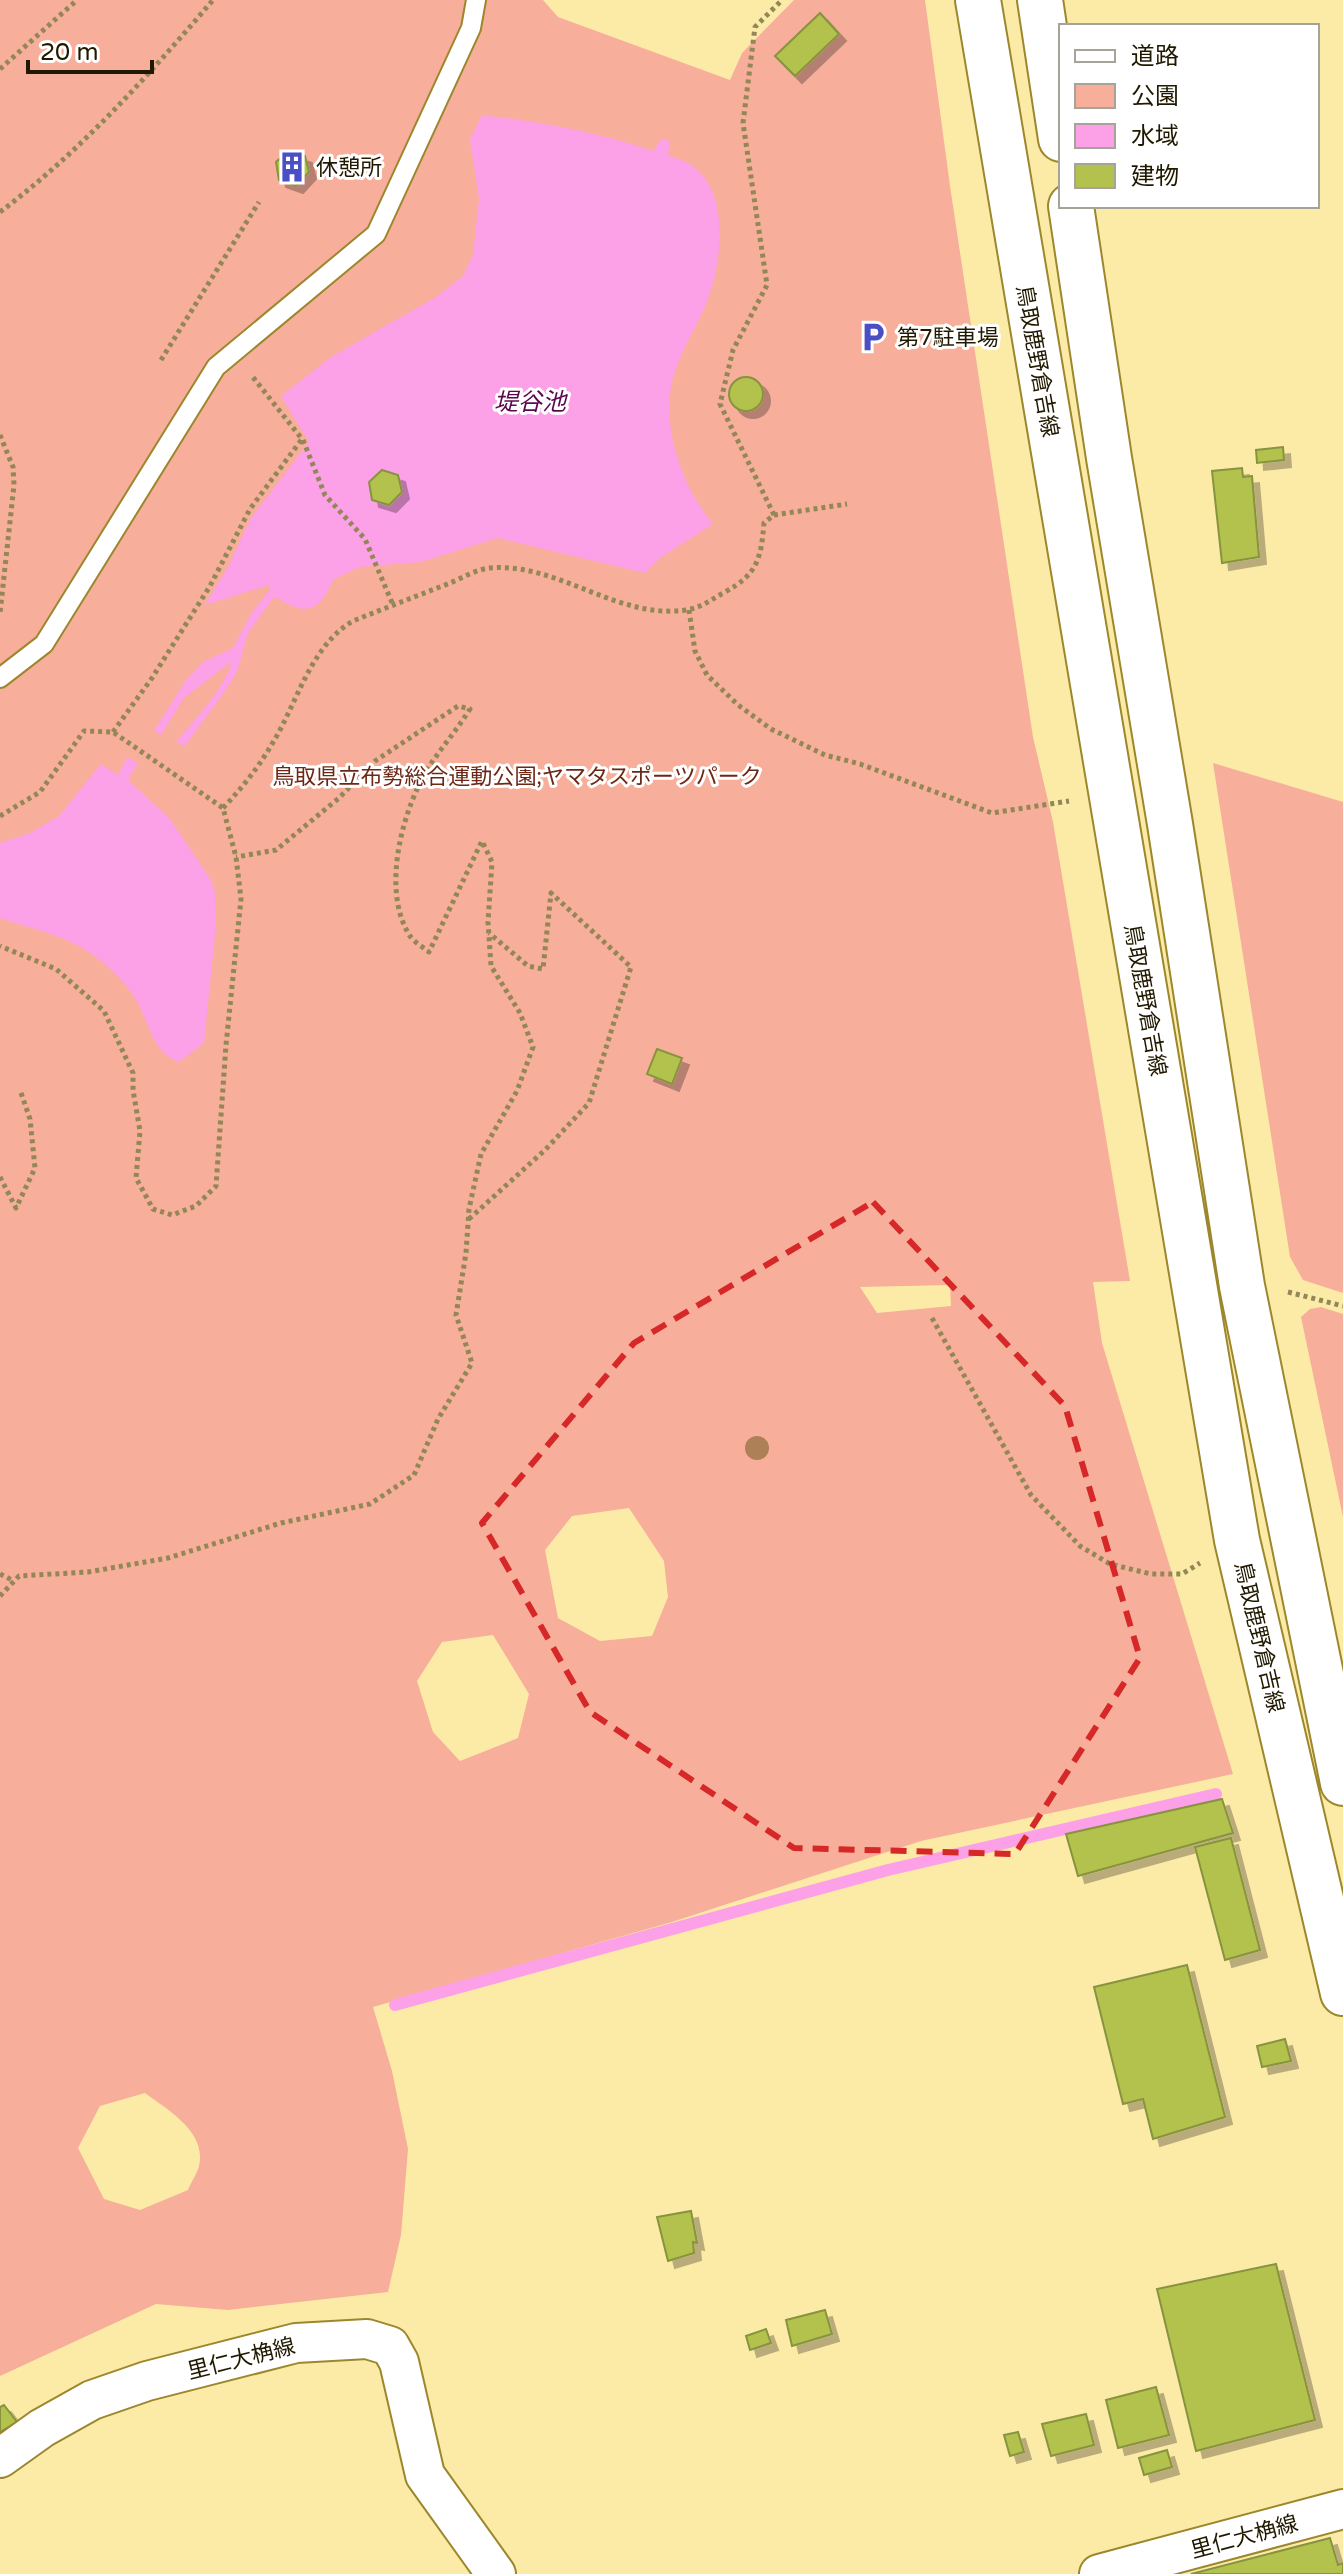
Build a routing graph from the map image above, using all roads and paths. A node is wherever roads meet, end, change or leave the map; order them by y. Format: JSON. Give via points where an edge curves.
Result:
{"nodes":[{"id":1,"x":77,"y":0,"type":"edge"},
{"id":2,"x":213,"y":0,"type":"edge"},
{"id":3,"x":476,"y":0,"type":"edge"},
{"id":4,"x":782,"y":0,"type":"edge"},
{"id":5,"x":978,"y":0,"type":"edge"},
{"id":6,"x":1040,"y":0,"type":"edge"},
{"id":7,"x":0,"y":69,"type":"edge"},
{"id":8,"x":1059,"y":126,"type":"edge"},
{"id":9,"x":259,"y":202,"type":"dead end"},
{"id":10,"x":1071,"y":208,"type":"edge"},
{"id":11,"x":0,"y":212,"type":"edge"},
{"id":12,"x":161,"y":360,"type":"dead end"},
{"id":13,"x":254,"y":379,"type":"dead end"},
{"id":14,"x":0,"y":435,"type":"edge"},
{"id":15,"x":302,"y":439,"type":"junction"},
{"id":16,"x":847,"y":504,"type":"dead end"},
{"id":17,"x":774,"y":515,"type":"junction"},
{"id":18,"x":393,"y":605,"type":"junction"},
{"id":19,"x":689,"y":610,"type":"junction"},
{"id":20,"x":0,"y":613,"type":"edge"},
{"id":21,"x":0,"y":678,"type":"edge"},
{"id":22,"x":113,"y":732,"type":"junction"},
{"id":23,"x":1069,"y":801,"type":"dead end"},
{"id":24,"x":223,"y":808,"type":"junction"},
{"id":25,"x":0,"y":816,"type":"edge"},
{"id":26,"x":236,"y":857,"type":"junction"},
{"id":27,"x":489,"y":933,"type":"junction"},
{"id":28,"x":0,"y":946,"type":"edge"},
{"id":29,"x":20,"y":1090,"type":"dead end"},
{"id":30,"x":0,"y":1177,"type":"edge"},
{"id":31,"x":468,"y":1220,"type":"junction"},
{"id":32,"x":1280,"y":1290,"type":"dead end"},
{"id":33,"x":1343,"y":1306,"type":"edge"},
{"id":34,"x":932,"y":1318,"type":"dead end"},
{"id":35,"x":1237,"y":1540,"type":"junction"},
{"id":36,"x":0,"y":1574,"type":"edge"},
{"id":37,"x":14,"y":1581,"type":"junction"},
{"id":38,"x":0,"y":1596,"type":"edge"},
{"id":39,"x":1343,"y":1783,"type":"edge"},
{"id":40,"x":1343,"y":1993,"type":"edge"},
{"id":41,"x":0,"y":2458,"type":"edge"},
{"id":42,"x":1343,"y":2509,"type":"edge"},
{"id":43,"x":496,"y":2574,"type":"edge"},
{"id":44,"x":1099,"y":2574,"type":"edge"}],
"edges":[{"from":1,"to":7,"type":"path"},
{"from":2,"to":11,"type":"path","via":[[131,94]]},
{"from":3,"to":21,"type":"lane","via":[[471,28],[376,234],[216,367],[44,644]]},
{"from":4,"to":17,"type":"path","via":[[755,27],[743,123],[767,285],[733,350],[720,404]]},
{"from":5,"to":35,"type":"main road","name":"鳥取鹿野倉吉線"},
{"from":6,"to":8,"type":"main road"},
{"from":9,"to":12,"type":"path"},
{"from":10,"to":39,"type":"main road","via":[[1242,1286]]},
{"from":13,"to":15,"type":"path"},
{"from":14,"to":20,"type":"path","via":[[14,485]]},
{"from":15,"to":18,"type":"path","via":[[325,495],[365,539]]},
{"from":15,"to":22,"type":"path","via":[[250,509],[210,586]]},
{"from":16,"to":17,"type":"path"},
{"from":17,"to":19,"type":"path","via":[[764,523],[758,565],[736,587]]},
{"from":18,"to":19,"type":"path","via":[[487,568],[513,568],[619,602]]},
{"from":18,"to":24,"type":"path","via":[[337,631],[274,742]]},
{"from":19,"to":23,"type":"path","via":[[695,651],[707,675],[738,705],[784,735],[825,755],[992,813]]},
{"from":22,"to":24,"type":"path"},
{"from":22,"to":25,"type":"path","via":[[84,731],[40,792]]},
{"from":24,"to":26,"type":"path"},
{"from":26,"to":27,"type":"path","via":[[276,850],[375,761],[458,706],[470,709],[413,797],[399,838],[396,897],[410,936],[429,952],[482,841],[492,862]]},
{"from":26,"to":28,"type":"path","via":[[241,899],[216,1186],[196,1206],[172,1215],[153,1209],[136,1178],[140,1131],[133,1073],[104,1011],[56,969]]},
{"from":27,"to":31,"type":"path","via":[[491,966],[520,1013],[533,1047],[517,1091],[481,1154]]},
{"from":27,"to":31,"type":"path","via":[[528,966],[543,969],[551,893],[631,967],[589,1103]]},
{"from":29,"to":30,"type":"path","via":[[30,1119],[35,1168],[16,1208]]},
{"from":31,"to":37,"type":"path","via":[[456,1315],[472,1363],[438,1419],[414,1475],[370,1504],[281,1523],[168,1558],[88,1572],[19,1576]]},
{"from":32,"to":33,"type":"path"},
{"from":34,"to":35,"type":"path","via":[[1031,1495],[1080,1546],[1110,1564],[1151,1574],[1182,1574]]},
{"from":35,"to":40,"type":"main road","name":"鳥取鹿野倉吉線"},
{"from":36,"to":37,"type":"path"},
{"from":37,"to":38,"type":"path"},
{"from":41,"to":43,"type":"street","name":"里仁大桷線","via":[[92,2400],[147,2381],[296,2343],[367,2339],[390,2346],[399,2362],[425,2475]]},
{"from":42,"to":44,"type":"street","name":"里仁大桷線"}]}
